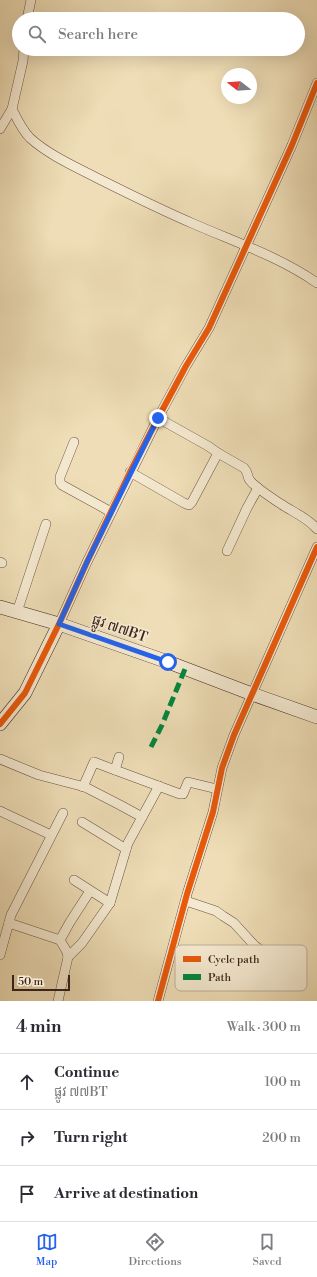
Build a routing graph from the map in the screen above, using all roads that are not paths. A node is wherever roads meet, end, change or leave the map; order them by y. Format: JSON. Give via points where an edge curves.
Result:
{"nodes":[{"id":1,"x":32,"y":0,"type":"edge"},
{"id":2,"x":29,"y":12,"type":"edge"},
{"id":3,"x":23,"y":56,"type":"edge"},
{"id":4,"x":317,"y":83,"type":"edge"},
{"id":5,"x":12,"y":109,"type":"junction"},
{"id":6,"x":0,"y":129,"type":"edge"},
{"id":7,"x":246,"y":246,"type":"junction"},
{"id":8,"x":317,"y":283,"type":"edge"},
{"id":9,"x":158,"y":418,"type":"junction"},
{"id":10,"x":74,"y":442,"type":"dead end"},
{"id":11,"x":218,"y":453,"type":"junction"},
{"id":12,"x":130,"y":472,"type":"junction"},
{"id":13,"x":258,"y":488,"type":"junction"},
{"id":14,"x":111,"y":512,"type":"junction"},
{"id":15,"x":46,"y":524,"type":"dead end"},
{"id":16,"x":317,"y":529,"type":"edge"},
{"id":17,"x":317,"y":547,"type":"edge"},
{"id":18,"x":227,"y":551,"type":"dead end"},
{"id":19,"x":0,"y":607,"type":"edge"},
{"id":20,"x":17,"y":612,"type":"junction"},
{"id":21,"x":59,"y":624,"type":"junction"},
{"id":22,"x":252,"y":694,"type":"junction"},
{"id":23,"x":317,"y":717,"type":"edge"},
{"id":24,"x":0,"y":724,"type":"edge"},
{"id":25,"x":119,"y":757,"type":"dead end"},
{"id":26,"x":0,"y":759,"type":"edge"},
{"id":27,"x":115,"y":770,"type":"junction"},
{"id":28,"x":159,"y":786,"type":"junction"},
{"id":29,"x":83,"y":787,"type":"junction"},
{"id":30,"x":217,"y":789,"type":"junction"},
{"id":31,"x":0,"y":811,"type":"edge"},
{"id":32,"x":63,"y":813,"type":"dead end"},
{"id":33,"x":142,"y":817,"type":"junction"},
{"id":34,"x":82,"y":822,"type":"dead end"},
{"id":35,"x":52,"y":834,"type":"junction"},
{"id":36,"x":126,"y":849,"type":"junction"},
{"id":37,"x":74,"y":880,"type":"dead end"},
{"id":38,"x":90,"y":891,"type":"junction"},
{"id":39,"x":186,"y":901,"type":"junction"},
{"id":40,"x":110,"y":903,"type":"junction"},
{"id":41,"x":9,"y":923,"type":"junction"},
{"id":42,"x":60,"y":940,"type":"junction"},
{"id":43,"x":253,"y":945,"type":"edge"},
{"id":44,"x":0,"y":954,"type":"edge"},
{"id":45,"x":68,"y":957,"type":"junction"},
{"id":46,"x":58,"y":1001,"type":"edge"},
{"id":47,"x":158,"y":1001,"type":"edge"}],
"edges":[{"from":1,"to":2,"type":"street"},
{"from":3,"to":5,"type":"street"},
{"from":4,"to":7,"type":"street"},
{"from":5,"to":6,"type":"street"},
{"from":5,"to":7,"type":"street","via":[[29,137],[59,159],[149,204]]},
{"from":7,"to":8,"type":"street"},
{"from":7,"to":9,"type":"street","via":[[209,328]]},
{"from":9,"to":11,"type":"street"},
{"from":9,"to":12,"type":"street"},
{"from":10,"to":14,"type":"street","via":[[60,482]]},
{"from":11,"to":12,"type":"street","via":[[188,505]]},
{"from":11,"to":13,"type":"street","via":[[244,468],[250,481]]},
{"from":12,"to":14,"type":"street"},
{"from":13,"to":16,"type":"street"},
{"from":13,"to":18,"type":"street"},
{"from":14,"to":21,"type":"street"},
{"from":15,"to":20,"type":"street"},
{"from":17,"to":22,"type":"street"},
{"from":19,"to":20,"type":"street","name":"ផ្លូវ ៧៧BT"},
{"from":20,"to":21,"type":"street","name":"ផ្លូវ ៧៧BT"},
{"from":21,"to":22,"type":"street","name":"ផ្លូវ ៧៧BT"},
{"from":21,"to":24,"type":"street","via":[[25,692]]},
{"from":22,"to":23,"type":"street","name":"ផ្លូវ ៧៧BT"},
{"from":22,"to":30,"type":"street","via":[[224,761]]},
{"from":25,"to":27,"type":"street"},
{"from":26,"to":29,"type":"street","via":[[38,775]]},
{"from":27,"to":28,"type":"street"},
{"from":27,"to":29,"type":"street","via":[[94,762]]},
{"from":28,"to":30,"type":"street","via":[[180,794],[188,782]]},
{"from":28,"to":33,"type":"street"},
{"from":29,"to":33,"type":"street"},
{"from":30,"to":39,"type":"street","via":[[213,812]]},
{"from":31,"to":35,"type":"street"},
{"from":32,"to":35,"type":"street"},
{"from":33,"to":36,"type":"street"},
{"from":34,"to":36,"type":"street"},
{"from":35,"to":41,"type":"street"},
{"from":36,"to":40,"type":"street"},
{"from":37,"to":38,"type":"street"},
{"from":38,"to":40,"type":"street"},
{"from":38,"to":42,"type":"street"},
{"from":39,"to":43,"type":"street","via":[[224,916],[234,923]]},
{"from":39,"to":47,"type":"street"},
{"from":40,"to":45,"type":"street","via":[[82,943]]},
{"from":41,"to":42,"type":"street"},
{"from":41,"to":44,"type":"street"},
{"from":42,"to":45,"type":"street"},
{"from":45,"to":46,"type":"street"}]}
